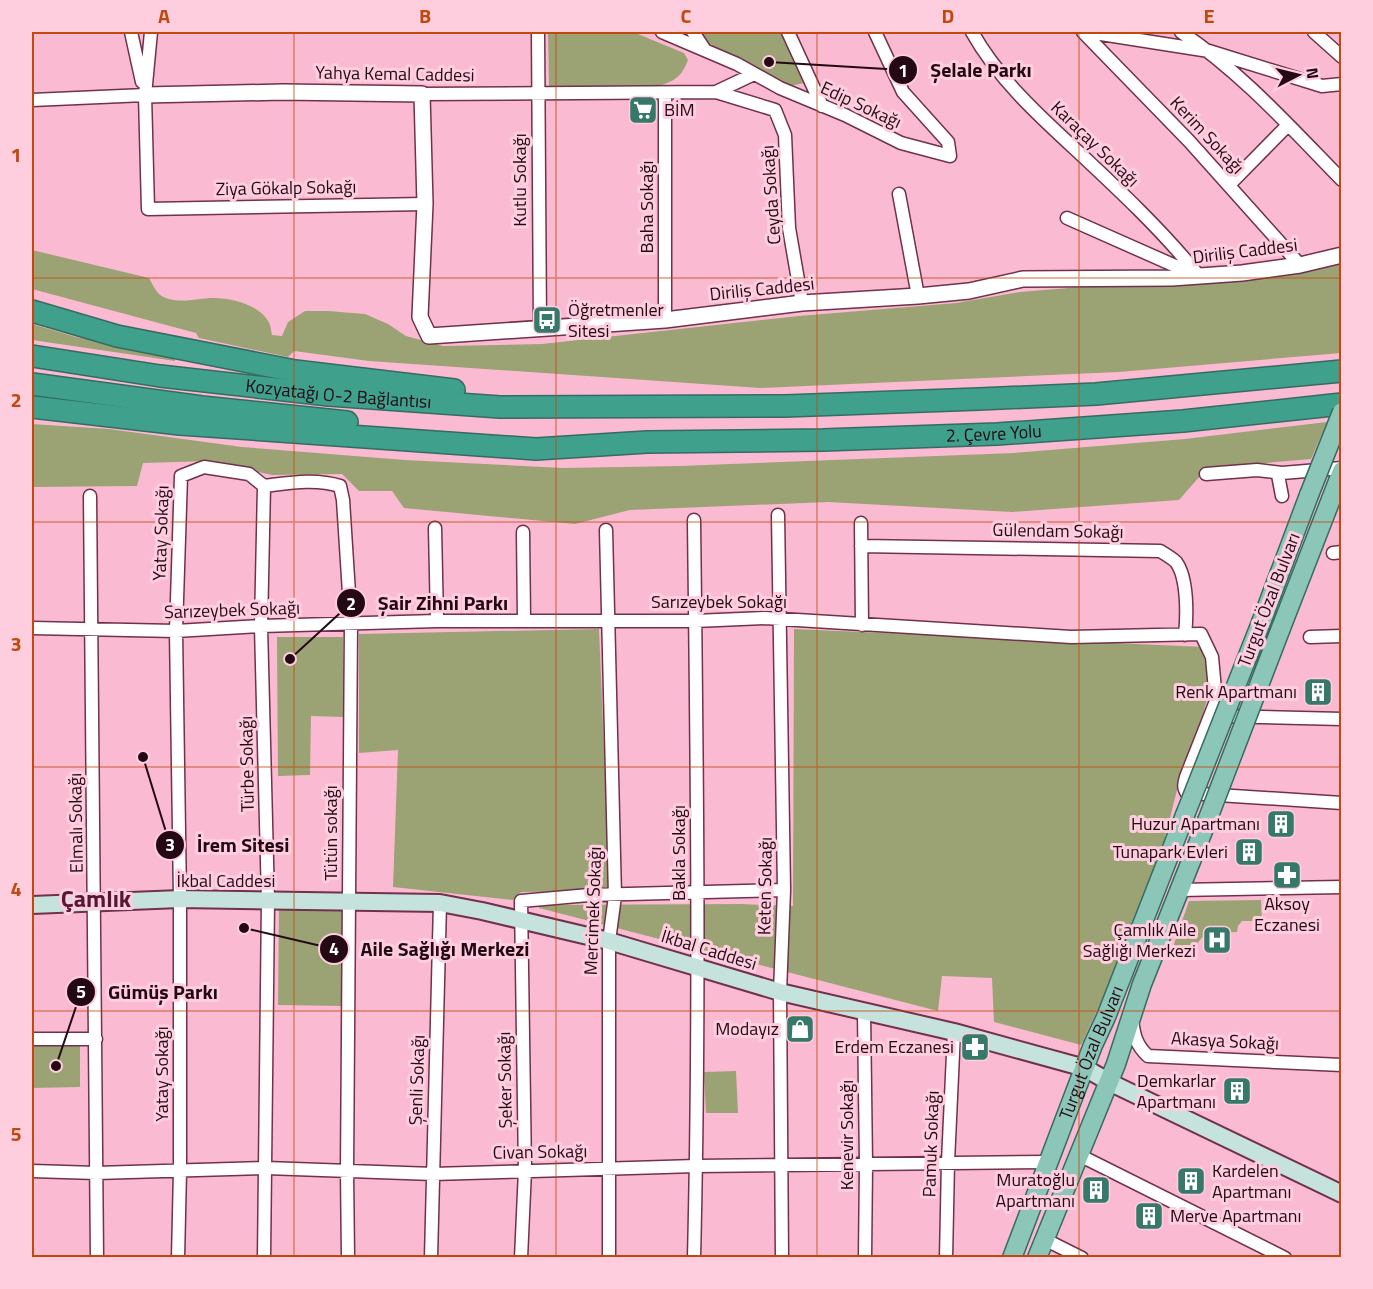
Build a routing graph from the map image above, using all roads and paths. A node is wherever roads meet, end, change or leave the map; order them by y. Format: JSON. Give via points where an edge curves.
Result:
{"nodes":[{"id":1,"x":131,"y":32,"type":"edge"},
{"id":2,"x":151,"y":32,"type":"edge"},
{"id":3,"x":538,"y":32,"type":"edge"},
{"id":4,"x":662,"y":32,"type":"edge"},
{"id":5,"x":693,"y":32,"type":"edge"},
{"id":6,"x":788,"y":32,"type":"edge"},
{"id":7,"x":875,"y":32,"type":"edge"},
{"id":8,"x":972,"y":32,"type":"edge"},
{"id":9,"x":1083,"y":32,"type":"edge"},
{"id":10,"x":1088,"y":32,"type":"edge"},
{"id":11,"x":1181,"y":32,"type":"edge"},
{"id":12,"x":1314,"y":32,"type":"edge"},
{"id":13,"x":705,"y":50,"type":"junction"},
{"id":14,"x":1209,"y":51,"type":"junction"},
{"id":15,"x":1341,"y":57,"type":"edge"},
{"id":16,"x":754,"y":74,"type":"junction"},
{"id":17,"x":1341,"y":84,"type":"edge"},
{"id":18,"x":716,"y":92,"type":"junction"},
{"id":19,"x":422,"y":94,"type":"junction"},
{"id":20,"x":538,"y":94,"type":"junction"},
{"id":21,"x":666,"y":94,"type":"junction"},
{"id":22,"x":145,"y":95,"type":"junction"},
{"id":23,"x":32,"y":100,"type":"edge"},
{"id":24,"x":822,"y":106,"type":"junction"},
{"id":25,"x":1288,"y":125,"type":"junction"},
{"id":26,"x":1341,"y":180,"type":"edge"},
{"id":27,"x":1229,"y":185,"type":"junction"},
{"id":28,"x":899,"y":194,"type":"dead end"},
{"id":29,"x":425,"y":204,"type":"junction"},
{"id":30,"x":1067,"y":218,"type":"dead end"},
{"id":31,"x":1341,"y":255,"type":"edge"},
{"id":32,"x":1300,"y":265,"type":"junction"},
{"id":33,"x":1199,"y":276,"type":"junction"},
{"id":34,"x":918,"y":296,"type":"junction"},
{"id":35,"x":802,"y":303,"type":"junction"},
{"id":36,"x":32,"y":311,"type":"edge"},
{"id":37,"x":665,"y":320,"type":"junction"},
{"id":38,"x":540,"y":327,"type":"junction"},
{"id":39,"x":32,"y":356,"type":"edge"},
{"id":40,"x":1341,"y":371,"type":"edge"},
{"id":41,"x":32,"y":384,"type":"edge"},
{"id":42,"x":1341,"y":404,"type":"edge"},
{"id":43,"x":32,"y":406,"type":"edge"},
{"id":44,"x":649,"y":407,"type":"junction"},
{"id":45,"x":1341,"y":412,"type":"edge"},
{"id":46,"x":647,"y":442,"type":"junction"},
{"id":47,"x":1341,"y":469,"type":"edge"},
{"id":48,"x":1281,"y":473,"type":"junction"},
{"id":49,"x":1206,"y":474,"type":"dead end"},
{"id":50,"x":264,"y":486,"type":"junction"},
{"id":51,"x":1282,"y":495,"type":"dead end"},
{"id":52,"x":90,"y":496,"type":"dead end"},
{"id":53,"x":778,"y":515,"type":"dead end"},
{"id":54,"x":694,"y":520,"type":"dead end"},
{"id":55,"x":861,"y":523,"type":"dead end"},
{"id":56,"x":435,"y":528,"type":"dead end"},
{"id":57,"x":606,"y":530,"type":"dead end"},
{"id":58,"x":523,"y":532,"type":"dead end"},
{"id":59,"x":861,"y":546,"type":"junction"},
{"id":60,"x":781,"y":619,"type":"junction"},
{"id":61,"x":524,"y":620,"type":"junction"},
{"id":62,"x":436,"y":621,"type":"junction"},
{"id":63,"x":607,"y":621,"type":"junction"},
{"id":64,"x":695,"y":621,"type":"junction"},
{"id":65,"x":351,"y":624,"type":"junction"},
{"id":66,"x":862,"y":625,"type":"junction"},
{"id":67,"x":261,"y":626,"type":"junction"},
{"id":68,"x":32,"y":628,"type":"edge"},
{"id":69,"x":92,"y":629,"type":"junction"},
{"id":70,"x":176,"y":631,"type":"junction"},
{"id":71,"x":1185,"y":635,"type":"junction"},
{"id":72,"x":1341,"y":636,"type":"edge"},
{"id":73,"x":1310,"y":637,"type":"dead end"},
{"id":74,"x":1210,"y":716,"type":"junction"},
{"id":75,"x":1341,"y":719,"type":"edge"},
{"id":76,"x":1341,"y":803,"type":"edge"},
{"id":77,"x":1341,"y":887,"type":"edge"},
{"id":78,"x":784,"y":890,"type":"junction"},
{"id":79,"x":1179,"y":890,"type":"junction"},
{"id":80,"x":697,"y":892,"type":"junction"},
{"id":81,"x":615,"y":896,"type":"junction"},
{"id":82,"x":180,"y":899,"type":"junction"},
{"id":83,"x":268,"y":900,"type":"junction"},
{"id":84,"x":349,"y":902,"type":"junction"},
{"id":85,"x":440,"y":903,"type":"junction"},
{"id":86,"x":95,"y":904,"type":"junction"},
{"id":87,"x":32,"y":905,"type":"edge"},
{"id":88,"x":520,"y":920,"type":"junction"},
{"id":89,"x":609,"y":941,"type":"junction"},
{"id":90,"x":696,"y":967,"type":"junction"},
{"id":91,"x":780,"y":992,"type":"junction"},
{"id":92,"x":864,"y":1012,"type":"junction"},
{"id":93,"x":1132,"y":1018,"type":"junction"},
{"id":94,"x":954,"y":1032,"type":"junction"},
{"id":95,"x":32,"y":1039,"type":"edge"},
{"id":96,"x":96,"y":1039,"type":"junction"},
{"id":97,"x":1341,"y":1065,"type":"edge"},
{"id":98,"x":1085,"y":1068,"type":"junction"},
{"id":99,"x":1109,"y":1082,"type":"junction"},
{"id":100,"x":1079,"y":1155,"type":"junction"},
{"id":101,"x":948,"y":1162,"type":"junction"},
{"id":102,"x":1049,"y":1162,"type":"junction"},
{"id":103,"x":866,"y":1164,"type":"junction"},
{"id":104,"x":781,"y":1165,"type":"junction"},
{"id":105,"x":696,"y":1166,"type":"junction"},
{"id":106,"x":266,"y":1168,"type":"junction"},
{"id":107,"x":609,"y":1169,"type":"junction"},
{"id":108,"x":525,"y":1170,"type":"junction"},
{"id":109,"x":32,"y":1171,"type":"edge"},
{"id":110,"x":180,"y":1171,"type":"junction"},
{"id":111,"x":347,"y":1171,"type":"junction"},
{"id":112,"x":96,"y":1173,"type":"junction"},
{"id":113,"x":433,"y":1174,"type":"junction"},
{"id":114,"x":1341,"y":1194,"type":"edge"},
{"id":115,"x":1044,"y":1239,"type":"junction"},
{"id":116,"x":97,"y":1257,"type":"edge"},
{"id":117,"x":178,"y":1257,"type":"edge"},
{"id":118,"x":264,"y":1257,"type":"edge"},
{"id":119,"x":348,"y":1257,"type":"edge"},
{"id":120,"x":430,"y":1257,"type":"edge"},
{"id":121,"x":520,"y":1257,"type":"edge"},
{"id":122,"x":609,"y":1257,"type":"edge"},
{"id":123,"x":694,"y":1257,"type":"edge"},
{"id":124,"x":782,"y":1257,"type":"edge"},
{"id":125,"x":865,"y":1257,"type":"edge"},
{"id":126,"x":946,"y":1257,"type":"edge"},
{"id":127,"x":1012,"y":1257,"type":"edge"},
{"id":128,"x":1036,"y":1257,"type":"edge"},
{"id":129,"x":1082,"y":1257,"type":"edge"},
{"id":130,"x":1285,"y":1257,"type":"edge"}],
"edges":[{"from":1,"to":22,"type":"street"},
{"from":2,"to":22,"type":"street"},
{"from":3,"to":20,"type":"street","name":"Kutlu Sokağı"},
{"from":4,"to":13,"type":"street","name":"Edip Sokağı"},
{"from":5,"to":13,"type":"street"},
{"from":6,"to":24,"type":"street"},
{"from":7,"to":24,"type":"street","name":"Edip Sokağı","via":[[903,92],[948,142],[950,156],[901,143]]},
{"from":8,"to":33,"type":"street","name":"Karaçay Sokağı","via":[[1021,99],[1176,248]]},
{"from":9,"to":27,"type":"street","name":"Kerim Sokağı"},
{"from":10,"to":14,"type":"street"},
{"from":11,"to":14,"type":"street"},
{"from":12,"to":15,"type":"street"},
{"from":13,"to":16,"type":"street","name":"Edip Sokağı"},
{"from":14,"to":17,"type":"street","via":[[1322,86]]},
{"from":14,"to":25,"type":"street"},
{"from":16,"to":18,"type":"street","name":"Yahya Kemal Caddesi"},
{"from":16,"to":24,"type":"street","name":"Edip Sokağı"},
{"from":18,"to":21,"type":"street","name":"Yahya Kemal Caddesi"},
{"from":18,"to":35,"type":"street","name":"Ceyda Sokağı","via":[[775,110],[785,135],[789,228]]},
{"from":19,"to":20,"type":"street","name":"Yahya Kemal Caddesi"},
{"from":19,"to":22,"type":"street","name":"Yahya Kemal Caddesi"},
{"from":19,"to":29,"type":"street","name":"Diriliş Caddesi"},
{"from":20,"to":21,"type":"street","name":"Yahya Kemal Caddesi"},
{"from":20,"to":38,"type":"street","name":"Kutlu Sokağı"},
{"from":21,"to":37,"type":"street","name":"Baha Sokağı"},
{"from":22,"to":23,"type":"street","name":"Yahya Kemal Caddesi"},
{"from":22,"to":29,"type":"street","name":"Ziya Gökalp Sokağı","via":[[148,209]]},
{"from":25,"to":26,"type":"street"},
{"from":25,"to":27,"type":"street"},
{"from":27,"to":32,"type":"street","name":"Kerim Sokağı"},
{"from":28,"to":34,"type":"street"},
{"from":29,"to":38,"type":"street","name":"Diriliş Caddesi","via":[[420,317],[429,336]]},
{"from":30,"to":33,"type":"street"},
{"from":31,"to":32,"type":"street","name":"Diriliş Caddesi"},
{"from":32,"to":33,"type":"street","name":"Diriliş Caddesi"},
{"from":33,"to":34,"type":"street","name":"Diriliş Caddesi","via":[[1023,279],[969,291]]},
{"from":34,"to":35,"type":"street","name":"Diriliş Caddesi"},
{"from":35,"to":37,"type":"street","name":"Diriliş Caddesi"},
{"from":36,"to":44,"type":"highway","via":[[117,336],[295,371],[491,395]]},
{"from":37,"to":38,"type":"street","name":"Diriliş Caddesi"},
{"from":39,"to":44,"type":"highway","name":"Kozyatağı O-2 Bağlantısı","via":[[160,376],[329,395],[500,407]]},
{"from":40,"to":44,"type":"highway","name":"2. Çevre Yolu","via":[[1096,394]]},
{"from":41,"to":46,"type":"highway","name":"Kozyatağı O-2 Bağlantısı","via":[[348,422]]},
{"from":42,"to":46,"type":"highway","name":"2. Çevre Yolu","via":[[1183,421],[997,434]]},
{"from":43,"to":46,"type":"highway","via":[[180,424],[536,449]]},
{"from":45,"to":98,"type":"main road","name":"Turgut Özal Bulvarı","bridge":true},
{"from":47,"to":48,"type":"street"},
{"from":47,"to":79,"type":"main road","name":"Turgut Özal Bulvarı","bridge":true},
{"from":48,"to":49,"type":"street","via":[[1257,470]]},
{"from":48,"to":51,"type":"street","via":[[1278,475]]},
{"from":50,"to":65,"type":"street","name":"Tütün sokağı","via":[[296,482],[340,486]]},
{"from":50,"to":67,"type":"street","name":"Türbe Sokağı"},
{"from":50,"to":70,"type":"street","name":"Yatay Sokağı","via":[[249,474],[204,467],[181,476]]},
{"from":52,"to":69,"type":"street","name":"Elmalı Sokağı"},
{"from":53,"to":60,"type":"street","name":"Keten Sokağı"},
{"from":54,"to":64,"type":"street","name":"Bakla Sokağı"},
{"from":55,"to":59,"type":"street"},
{"from":56,"to":62,"type":"street"},
{"from":57,"to":63,"type":"street","name":"Mercimek Sokağı"},
{"from":58,"to":61,"type":"street"},
{"from":59,"to":66,"type":"street"},
{"from":59,"to":71,"type":"street","name":"Gülendam Sokağı","via":[[1160,551],[1176,563],[1182,577],[1188,611]]},
{"from":60,"to":64,"type":"street","name":"Sarızeybek Sokağı"},
{"from":60,"to":66,"type":"street","name":"Sarızeybek Sokağı"},
{"from":60,"to":78,"type":"street","name":"Keten Sokağı"},
{"from":61,"to":62,"type":"street","name":"Sarızeybek Sokağı"},
{"from":61,"to":63,"type":"street","name":"Sarızeybek Sokağı"},
{"from":62,"to":65,"type":"street","name":"Sarızeybek Sokağı"},
{"from":63,"to":64,"type":"street","name":"Sarızeybek Sokağı"},
{"from":63,"to":81,"type":"street","name":"Mercimek Sokağı"},
{"from":64,"to":80,"type":"street","name":"Bakla Sokağı"},
{"from":65,"to":67,"type":"street","name":"Sarızeybek Sokağı"},
{"from":65,"to":84,"type":"street","name":"Tütün sokağı"},
{"from":66,"to":71,"type":"street","name":"Sarızeybek Sokağı","via":[[1071,637]]},
{"from":67,"to":70,"type":"street","name":"Sarızeybek Sokağı"},
{"from":67,"to":83,"type":"street","name":"Türbe Sokağı"},
{"from":68,"to":69,"type":"street","name":"Sarızeybek Sokağı"},
{"from":69,"to":70,"type":"street","name":"Sarızeybek Sokağı"},
{"from":69,"to":86,"type":"street","name":"Elmalı Sokağı"},
{"from":70,"to":82,"type":"street","name":"Yatay Sokağı"},
{"from":71,"to":74,"type":"street","name":"Sarızeybek Sokağı","via":[[1201,634],[1212,657],[1216,701]]},
{"from":72,"to":73,"type":"street"},
{"from":74,"to":75,"type":"street"},
{"from":74,"to":76,"type":"street","name":"Sarızeybek Sokağı","via":[[1184,786],[1187,793]]},
{"from":77,"to":79,"type":"street"},
{"from":78,"to":80,"type":"street"},
{"from":78,"to":91,"type":"street","name":"Keten Sokağı"},
{"from":79,"to":93,"type":"main road","name":"Turgut Özal Bulvarı"},
{"from":80,"to":81,"type":"street"},
{"from":80,"to":90,"type":"street","name":"Bakla Sokağı"},
{"from":81,"to":88,"type":"street","name":"Şeker Sokağı","via":[[521,901]]},
{"from":81,"to":89,"type":"street","name":"Mercimek Sokağı"},
{"from":82,"to":83,"type":"main road","name":"İkbal Caddesi"},
{"from":82,"to":86,"type":"main road","name":"İkbal Caddesi"},
{"from":82,"to":110,"type":"street","name":"Yatay Sokağı"},
{"from":83,"to":84,"type":"main road","name":"İkbal Caddesi"},
{"from":83,"to":106,"type":"street","name":"Türbe Sokağı"},
{"from":84,"to":85,"type":"main road","name":"İkbal Caddesi"},
{"from":84,"to":111,"type":"street","name":"Tütün sokağı"},
{"from":85,"to":88,"type":"main road","name":"İkbal Caddesi"},
{"from":85,"to":113,"type":"street","name":"Şenli Sokağı"},
{"from":86,"to":87,"type":"main road","name":"İkbal Caddesi"},
{"from":86,"to":96,"type":"street","name":"Elmalı Sokağı"},
{"from":88,"to":89,"type":"main road","name":"İkbal Caddesi"},
{"from":88,"to":108,"type":"street","name":"Şeker Sokağı"},
{"from":89,"to":90,"type":"main road","name":"İkbal Caddesi"},
{"from":89,"to":107,"type":"street","name":"Mercimek Sokağı"},
{"from":90,"to":91,"type":"main road","name":"İkbal Caddesi"},
{"from":90,"to":105,"type":"street","name":"Bakla Sokağı"},
{"from":91,"to":92,"type":"main road","name":"İkbal Caddesi"},
{"from":91,"to":104,"type":"street","name":"Keten Sokağı"},
{"from":92,"to":94,"type":"main road","name":"İkbal Caddesi"},
{"from":92,"to":103,"type":"street","name":"Kenevir Sokağı"},
{"from":93,"to":97,"type":"street","name":"Akasya Sokağı","via":[[1136,1039],[1148,1056]]},
{"from":93,"to":99,"type":"main road","name":"Turgut Özal Bulvarı"},
{"from":94,"to":98,"type":"main road","name":"İkbal Caddesi"},
{"from":94,"to":101,"type":"street","name":"Pamuk Sokağı"},
{"from":95,"to":96,"type":"street"},
{"from":96,"to":112,"type":"street","name":"Elmalı Sokağı"},
{"from":98,"to":99,"type":"main road","name":"İkbal Caddesi"},
{"from":98,"to":102,"type":"main road","name":"Turgut Özal Bulvarı"},
{"from":99,"to":100,"type":"main road","name":"Turgut Özal Bulvarı"},
{"from":99,"to":114,"type":"main road","name":"İkbal Caddesi"},
{"from":100,"to":115,"type":"main road","name":"Turgut Özal Bulvarı"},
{"from":100,"to":130,"type":"street"},
{"from":101,"to":102,"type":"street","name":"Civan Sokağı"},
{"from":101,"to":103,"type":"street","name":"Civan Sokağı"},
{"from":101,"to":126,"type":"street","name":"Pamuk Sokağı"},
{"from":102,"to":127,"type":"main road","name":"Turgut Özal Bulvarı"},
{"from":103,"to":104,"type":"street","name":"Civan Sokağı"},
{"from":103,"to":125,"type":"street","name":"Kenevir Sokağı"},
{"from":104,"to":105,"type":"street","name":"Civan Sokağı"},
{"from":104,"to":124,"type":"street","name":"Keten Sokağı"},
{"from":105,"to":107,"type":"street","name":"Civan Sokağı"},
{"from":105,"to":123,"type":"street","name":"Bakla Sokağı"},
{"from":106,"to":110,"type":"street","name":"Civan Sokağı"},
{"from":106,"to":111,"type":"street","name":"Civan Sokağı"},
{"from":106,"to":118,"type":"street","name":"Türbe Sokağı"},
{"from":107,"to":108,"type":"street","name":"Civan Sokağı"},
{"from":107,"to":122,"type":"street","name":"Mercimek Sokağı"},
{"from":108,"to":113,"type":"street","name":"Civan Sokağı"},
{"from":108,"to":121,"type":"street","name":"Şeker Sokağı"},
{"from":109,"to":112,"type":"street","name":"Civan Sokağı"},
{"from":110,"to":112,"type":"street","name":"Civan Sokağı"},
{"from":110,"to":117,"type":"street","name":"Yatay Sokağı"},
{"from":111,"to":113,"type":"street","name":"Civan Sokağı"},
{"from":111,"to":119,"type":"street","name":"Tütün sokağı"},
{"from":112,"to":116,"type":"street","name":"Elmalı Sokağı"},
{"from":113,"to":120,"type":"street","name":"Şenli Sokağı"},
{"from":115,"to":128,"type":"main road","name":"Turgut Özal Bulvarı"},
{"from":115,"to":129,"type":"street"}]}
